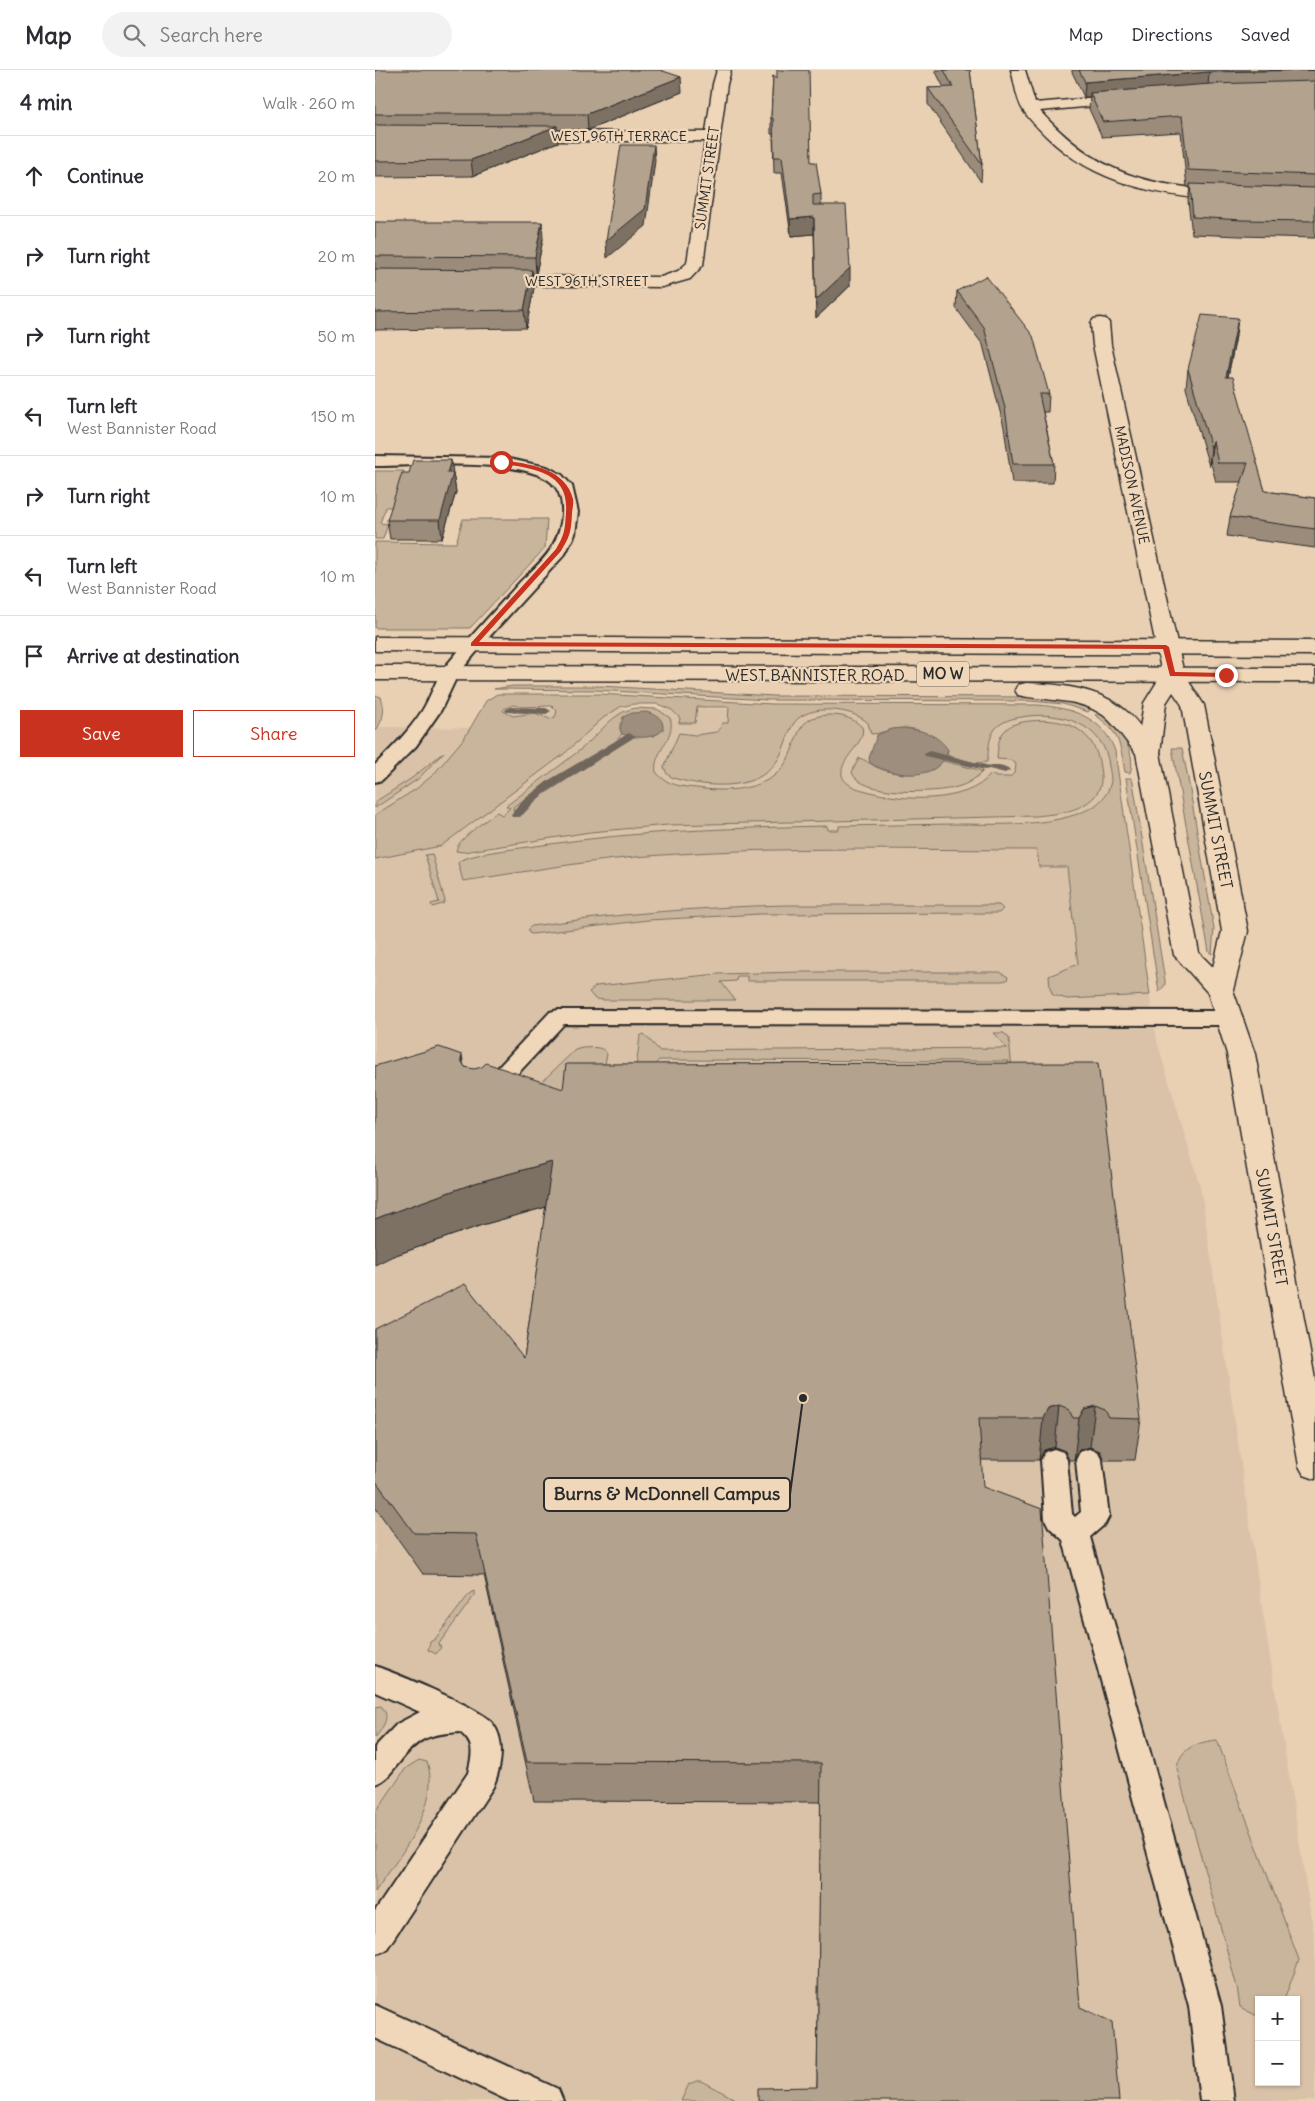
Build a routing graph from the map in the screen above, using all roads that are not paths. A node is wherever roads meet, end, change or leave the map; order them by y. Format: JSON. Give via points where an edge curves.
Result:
{"nodes":[{"id":1,"x":724,"y":70,"type":"edge"},
{"id":2,"x":1018,"y":70,"type":"edge"},
{"id":3,"x":1146,"y":98,"type":"edge"},
{"id":4,"x":1029,"y":108,"type":"junction"},
{"id":5,"x":504,"y":136,"type":"edge"},
{"id":6,"x":712,"y":137,"type":"junction"},
{"id":7,"x":1237,"y":197,"type":"edge"},
{"id":8,"x":678,"y":277,"type":"joint"},
{"id":9,"x":484,"y":281,"type":"edge"},
{"id":10,"x":1100,"y":323,"type":"dead end"},
{"id":11,"x":375,"y":461,"type":"edge"},
{"id":12,"x":375,"y":644,"type":"edge"},
{"id":13,"x":473,"y":644,"type":"junction"},
{"id":14,"x":1166,"y":647,"type":"junction"},
{"id":15,"x":1315,"y":648,"type":"edge"},
{"id":16,"x":375,"y":673,"type":"edge"},
{"id":17,"x":450,"y":673,"type":"junction"},
{"id":18,"x":1173,"y":674,"type":"junction"},
{"id":19,"x":713,"y":675,"type":"junction"},
{"id":20,"x":1315,"y":676,"type":"edge"},
{"id":21,"x":1148,"y":753,"type":"junction"},
{"id":22,"x":375,"y":776,"type":"edge"},
{"id":23,"x":1220,"y":990,"type":"junction"},
{"id":24,"x":1229,"y":1018,"type":"junction"},
{"id":25,"x":480,"y":1101,"type":"edge"},
{"id":26,"x":1054,"y":1460,"type":"dead end"},
{"id":27,"x":1089,"y":1460,"type":"dead end"},
{"id":28,"x":1315,"y":1466,"type":"edge"},
{"id":29,"x":1075,"y":1534,"type":"junction"},
{"id":30,"x":375,"y":1679,"type":"edge"},
{"id":31,"x":465,"y":1719,"type":"junction"},
{"id":32,"x":375,"y":1770,"type":"edge"},
{"id":33,"x":375,"y":1939,"type":"edge"},
{"id":34,"x":375,"y":2020,"type":"edge"},
{"id":35,"x":546,"y":2101,"type":"edge"},
{"id":36,"x":1217,"y":2101,"type":"edge"}],
"edges":[{"from":1,"to":6,"type":"street","name":"SUMMIT STREET"},
{"from":2,"to":4,"type":"street"},
{"from":3,"to":4,"type":"street"},
{"from":4,"to":7,"type":"street","via":[[1056,139],[1103,172],[1137,184],[1188,194]]},
{"from":5,"to":6,"type":"street","name":"WEST 96TH TERRACE"},
{"from":6,"to":8,"type":"street","name":"SUMMIT STREET","via":[[695,265]]},
{"from":8,"to":9,"type":"street","name":"WEST 96TH STREET","via":[[662,282]]},
{"from":10,"to":14,"type":"street","name":"MADISON AVENUE"},
{"from":11,"to":13,"type":"lane","via":[[501,462],[546,472],[563,484],[570,499],[568,534],[559,550]]},
{"from":12,"to":13,"type":"street","name":"WEST BANNISTER ROAD","number":"MO W"},
{"from":13,"to":14,"type":"street","name":"WEST BANNISTER ROAD","number":"MO W"},
{"from":13,"to":17,"type":"lane"},
{"from":14,"to":15,"type":"street","name":"WEST BANNISTER ROAD","number":"MO W"},
{"from":14,"to":18,"type":"street","name":"MADISON AVENUE"},
{"from":16,"to":17,"type":"street","name":"WEST BANNISTER ROAD","number":"MO W"},
{"from":17,"to":19,"type":"street","name":"WEST BANNISTER ROAD","number":"MO W"},
{"from":17,"to":22,"type":"lane","via":[[433,710],[409,742]]},
{"from":18,"to":19,"type":"street","name":"WEST BANNISTER ROAD","number":"MO W"},
{"from":18,"to":20,"type":"street","name":"WEST BANNISTER ROAD","number":"MO W"},
{"from":18,"to":21,"type":"street","via":[[1155,703]]},
{"from":18,"to":23,"type":"street","name":"SUMMIT STREET","via":[[1193,705],[1235,931]]},
{"from":19,"to":21,"type":"street","via":[[779,689],[1050,690],[1111,710]]},
{"from":21,"to":23,"type":"street","name":"SUMMIT STREET","via":[[1187,955]]},
{"from":23,"to":24,"type":"street","name":"SUMMIT STREET"},
{"from":24,"to":25,"type":"lane","via":[[558,1017]]},
{"from":24,"to":28,"type":"street","name":"SUMMIT STREET","via":[[1241,1054]]},
{"from":26,"to":29,"type":"lane","via":[[1059,1519]]},
{"from":27,"to":29,"type":"lane","via":[[1095,1516]]},
{"from":29,"to":36,"type":"lane","via":[[1205,2006]]},
{"from":30,"to":31,"type":"lane"},
{"from":31,"to":32,"type":"lane","via":[[433,1721],[410,1730]]},
{"from":31,"to":33,"type":"lane","via":[[482,1732],[487,1752],[482,1777]]},
{"from":34,"to":35,"type":"lane"}]}
